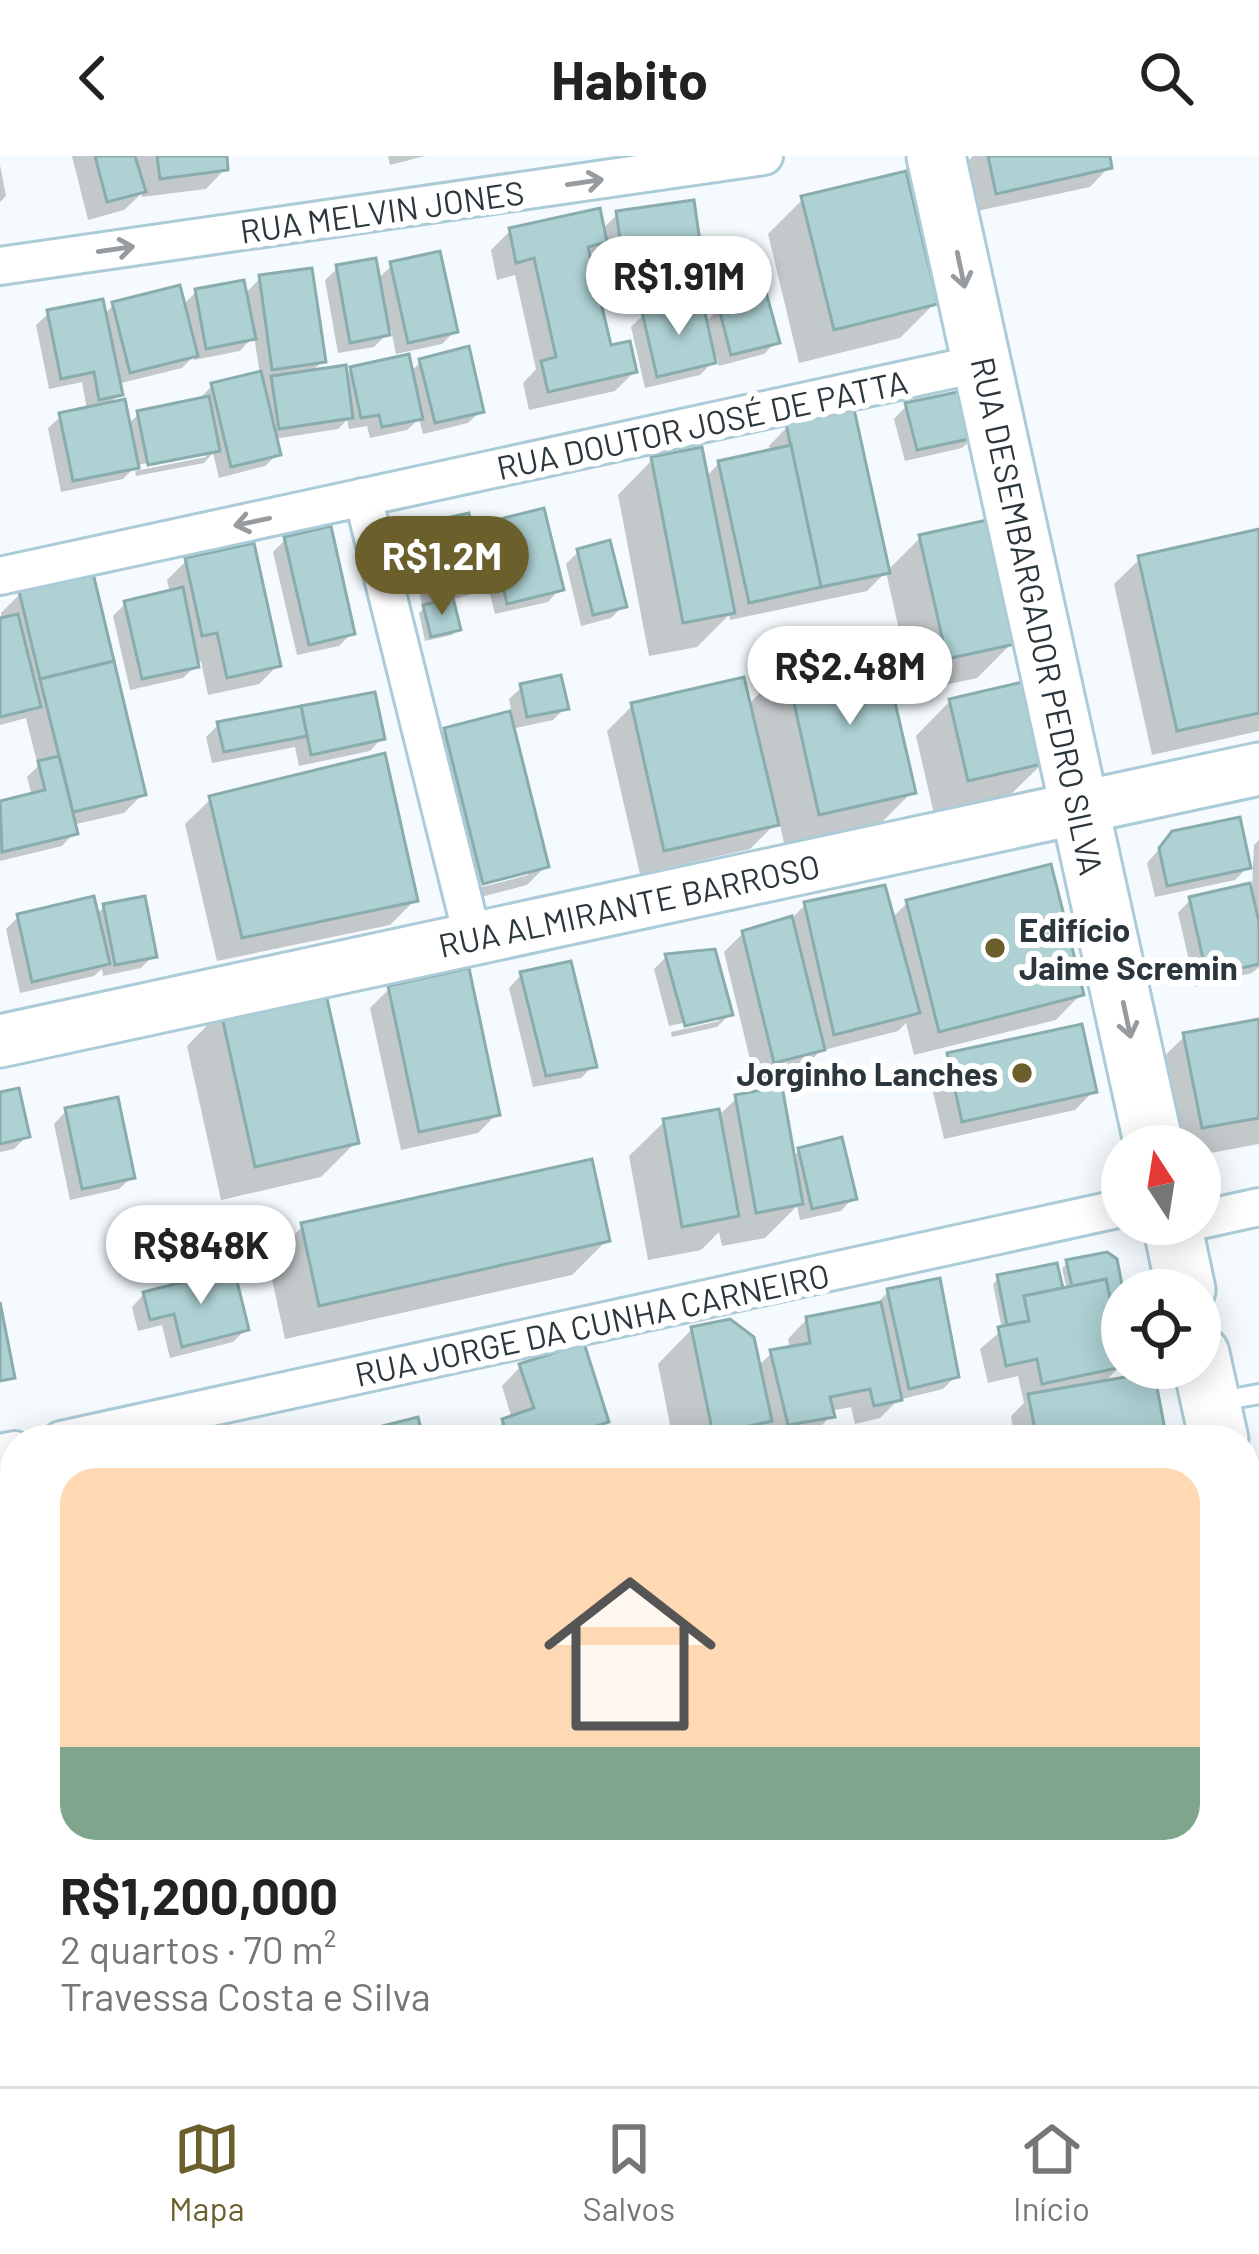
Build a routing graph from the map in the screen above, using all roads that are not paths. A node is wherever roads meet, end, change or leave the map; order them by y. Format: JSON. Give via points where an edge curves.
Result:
{"nodes":[{"id":1,"x":764,"y":156,"type":"edge"},
{"id":2,"x":936,"y":156,"type":"edge"},
{"id":3,"x":0,"y":266,"type":"edge"},
{"id":4,"x":982,"y":363,"type":"junction"},
{"id":5,"x":363,"y":497,"type":"junction"},
{"id":6,"x":0,"y":576,"type":"edge"},
{"id":7,"x":1259,"y":769,"type":"edge"},
{"id":8,"x":1080,"y":807,"type":"junction"},
{"id":9,"x":473,"y":939,"type":"junction"},
{"id":10,"x":0,"y":1041,"type":"edge"},
{"id":11,"x":1149,"y":1125,"type":"edge"},
{"id":12,"x":1259,"y":1207,"type":"edge"},
{"id":13,"x":1221,"y":1213,"type":"edge"},
{"id":14,"x":1101,"y":1234,"type":"edge"},
{"id":15,"x":137,"y":1425,"type":"edge"}],
"edges":[{"from":3,"to":1,"type":"street","name":"RUA MELVIN JONES","one_way":true},
{"from":2,"to":4,"type":"main road","name":"RUA DESEMBARGADOR PEDRO SILVA","one_way":true},
{"from":4,"to":5,"type":"street","name":"RUA DOUTOR JOSÉ DE PATTA"},
{"from":4,"to":8,"type":"main road","name":"RUA DESEMBARGADOR PEDRO SILVA"},
{"from":5,"to":6,"type":"street","name":"RUA DOUTOR JOSÉ DE PATTA","one_way":true},
{"from":5,"to":9,"type":"street"},
{"from":7,"to":8,"type":"main road","name":"RUA ALMIRANTE BARROSO"},
{"from":8,"to":9,"type":"main road","name":"RUA ALMIRANTE BARROSO"},
{"from":8,"to":11,"type":"main road","name":"RUA DESEMBARGADOR PEDRO SILVA","one_way":true},
{"from":9,"to":10,"type":"main road","name":"RUA ALMIRANTE BARROSO"},
{"from":12,"to":13,"type":"street","name":"RUA JORGE DA CUNHA CARNEIRO"},
{"from":14,"to":15,"type":"street","name":"RUA JORGE DA CUNHA CARNEIRO"}]}
